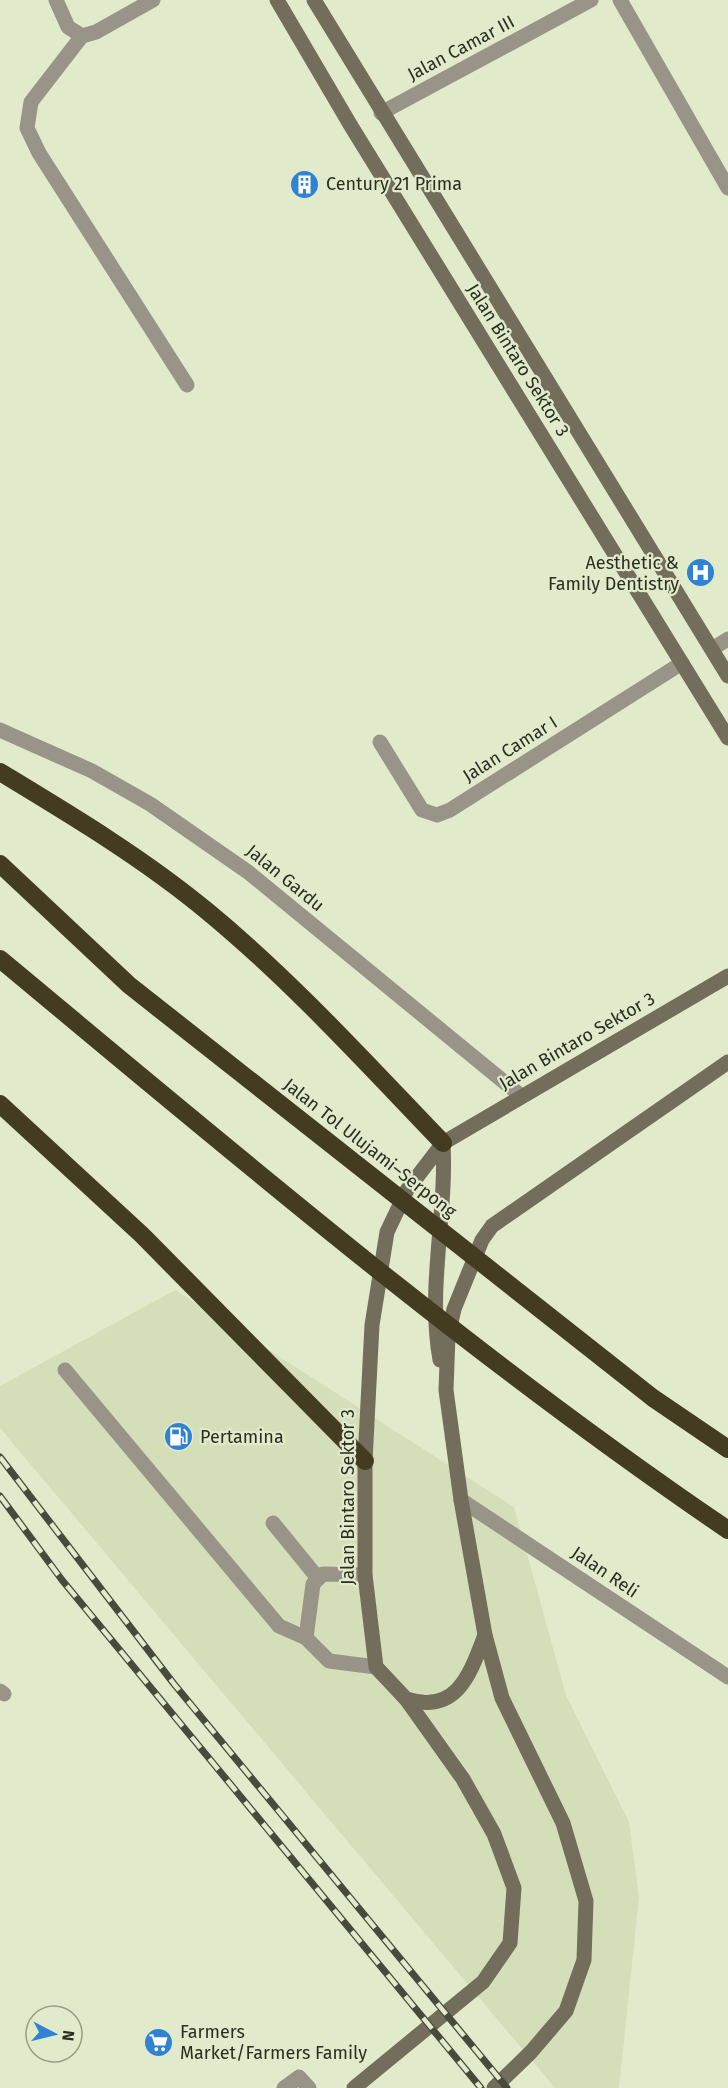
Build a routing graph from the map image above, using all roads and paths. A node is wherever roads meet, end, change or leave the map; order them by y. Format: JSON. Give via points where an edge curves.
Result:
{"nodes":[{"id":1,"x":56,"y":0,"type":"edge"},
{"id":2,"x":153,"y":0,"type":"edge"},
{"id":3,"x":277,"y":0,"type":"edge"},
{"id":4,"x":314,"y":0,"type":"edge"},
{"id":5,"x":591,"y":0,"type":"edge"},
{"id":6,"x":620,"y":0,"type":"edge"},
{"id":7,"x":82,"y":36,"type":"junction"},
{"id":8,"x":381,"y":114,"type":"junction"},
{"id":9,"x":728,"y":188,"type":"edge"},
{"id":10,"x":187,"y":385,"type":"dead end"},
{"id":11,"x":728,"y":639,"type":"edge"},
{"id":12,"x":712,"y":649,"type":"junction"},
{"id":13,"x":682,"y":663,"type":"junction"},
{"id":14,"x":728,"y":676,"type":"edge"},
{"id":15,"x":0,"y":730,"type":"edge"},
{"id":16,"x":728,"y":738,"type":"edge"},
{"id":17,"x":380,"y":742,"type":"dead end"},
{"id":18,"x":0,"y":772,"type":"edge"},
{"id":19,"x":0,"y":864,"type":"edge"},
{"id":20,"x":0,"y":959,"type":"edge"},
{"id":21,"x":728,"y":976,"type":"edge"},
{"id":22,"x":728,"y":1062,"type":"edge"},
{"id":23,"x":520,"y":1095,"type":"junction"},
{"id":24,"x":0,"y":1104,"type":"edge"},
{"id":25,"x":443,"y":1143,"type":"junction"},
{"id":26,"x":65,"y":1370,"type":"dead end"},
{"id":27,"x":446,"y":1390,"type":"junction"},
{"id":28,"x":728,"y":1449,"type":"edge"},
{"id":29,"x":365,"y":1461,"type":"junction"},
{"id":30,"x":461,"y":1500,"type":"junction"},
{"id":31,"x":273,"y":1523,"type":"dead end"},
{"id":32,"x":728,"y":1530,"type":"edge"},
{"id":33,"x":365,"y":1575,"type":"junction"},
{"id":34,"x":317,"y":1577,"type":"junction"},
{"id":35,"x":485,"y":1635,"type":"junction"},
{"id":36,"x":306,"y":1638,"type":"junction"},
{"id":37,"x":376,"y":1667,"type":"junction"},
{"id":38,"x":728,"y":1677,"type":"edge"},
{"id":39,"x":406,"y":1699,"type":"junction"},
{"id":40,"x":284,"y":2088,"type":"edge"},
{"id":41,"x":309,"y":2088,"type":"edge"},
{"id":42,"x":354,"y":2088,"type":"edge"},
{"id":43,"x":494,"y":2088,"type":"edge"}],
"edges":[{"from":1,"to":7,"type":"street","via":[[68,27]]},
{"from":2,"to":7,"type":"street"},
{"from":3,"to":13,"type":"main road","name":"Jalan Bintaro Sektor 3","via":[[357,137]]},
{"from":4,"to":8,"type":"main road","name":"Jalan Bintaro Sektor 3"},
{"from":5,"to":8,"type":"street","name":"Jalan Camar III"},
{"from":6,"to":9,"type":"street"},
{"from":7,"to":10,"type":"street","via":[[31,102],[27,128],[39,153]]},
{"from":8,"to":12,"type":"main road","name":"Jalan Bintaro Sektor 3"},
{"from":11,"to":12,"type":"street"},
{"from":12,"to":14,"type":"main road","name":"Jalan Bintaro Sektor 3"},
{"from":13,"to":16,"type":"main road","name":"Jalan Bintaro Sektor 3"},
{"from":13,"to":17,"type":"street","name":"Jalan Camar I","via":[[437,815],[423,810]]},
{"from":15,"to":23,"type":"street","name":"Jalan Gardu","via":[[92,771],[150,804],[239,865]]},
{"from":18,"to":25,"type":"highway","via":[[98,830],[207,910],[302,997]]},
{"from":19,"to":28,"type":"highway","name":"Jalan Tol Ulujami–Serpong","via":[[129,985],[653,1398]]},
{"from":20,"to":32,"type":"highway","via":[[304,1212],[630,1464]]},
{"from":21,"to":23,"type":"main road","name":"Jalan Bintaro Sektor 3"},
{"from":22,"to":27,"type":"main road","via":[[492,1226],[482,1240],[454,1309],[448,1336]]},
{"from":23,"to":25,"type":"main road","name":"Jalan Bintaro Sektor 3"},
{"from":24,"to":29,"type":"highway","via":[[142,1235]]},
{"from":25,"to":27,"type":"main road","via":[[436,1339]]},
{"from":25,"to":29,"type":"main road","name":"Jalan Bintaro Sektor 3","via":[[407,1190],[387,1232],[372,1325]]},
{"from":26,"to":36,"type":"street","via":[[279,1626]]},
{"from":27,"to":30,"type":"main road"},
{"from":29,"to":33,"type":"main road","name":"Jalan Bintaro Sektor 3"},
{"from":30,"to":35,"type":"main road"},
{"from":30,"to":38,"type":"street","name":"Jalan Reli"},
{"from":31,"to":34,"type":"street"},
{"from":33,"to":34,"type":"street"},
{"from":33,"to":37,"type":"main road","name":"Jalan Bintaro Sektor 3"},
{"from":34,"to":36,"type":"street"},
{"from":35,"to":39,"type":"main road","via":[[462,1684],[448,1697],[435,1704]]},
{"from":35,"to":43,"type":"main road","via":[[502,1698],[563,1823],[586,1901],[584,1960],[566,2011]]},
{"from":36,"to":37,"type":"street","via":[[328,1661]]},
{"from":37,"to":39,"type":"main road"},
{"from":39,"to":42,"type":"main road","via":[[463,1779],[494,1834],[514,1888],[510,1942],[483,1982]]},
{"from":40,"to":41,"type":"street","via":[[299,2077]]}]}
